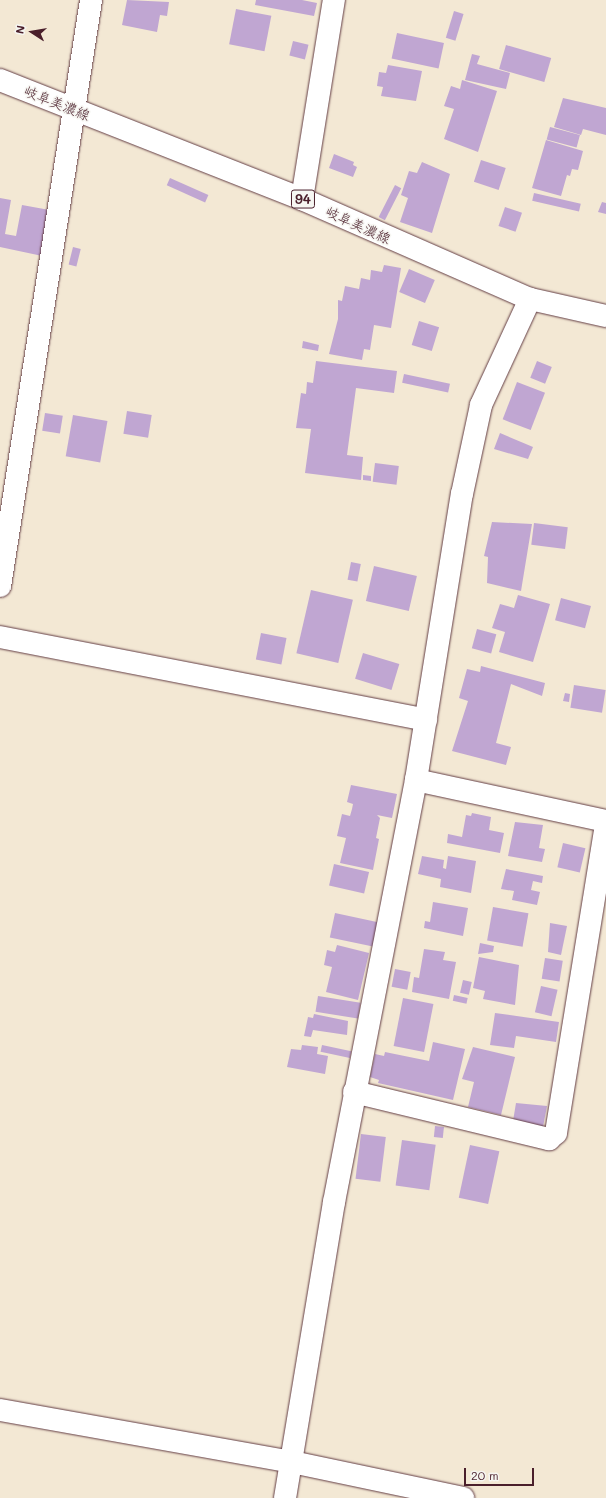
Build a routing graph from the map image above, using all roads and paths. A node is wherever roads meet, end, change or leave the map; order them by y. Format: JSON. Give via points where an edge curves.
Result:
{"nodes":[{"id":1,"x":91,"y":0,"type":"edge"},
{"id":2,"x":334,"y":0,"type":"edge"},
{"id":3,"x":0,"y":80,"type":"edge"},
{"id":4,"x":73,"y":109,"type":"junction"},
{"id":5,"x":302,"y":198,"type":"junction"},
{"id":6,"x":530,"y":299,"type":"junction"},
{"id":7,"x":606,"y":316,"type":"edge"},
{"id":8,"x":0,"y":586,"type":"edge"},
{"id":9,"x":0,"y":637,"type":"edge"},
{"id":10,"x":426,"y":720,"type":"junction"},
{"id":11,"x":416,"y":780,"type":"junction"},
{"id":12,"x":606,"y":821,"type":"edge"},
{"id":13,"x":606,"y":825,"type":"edge"},
{"id":14,"x":354,"y":1092,"type":"junction"},
{"id":15,"x":0,"y":1410,"type":"edge"},
{"id":16,"x":292,"y":1462,"type":"junction"},
{"id":17,"x":285,"y":1498,"type":"edge"},
{"id":18,"x":463,"y":1498,"type":"edge"}],
"edges":[{"from":1,"to":4,"type":"street"},
{"from":2,"to":5,"type":"street"},
{"from":3,"to":4,"type":"street","name":"岐阜美濃線","number":"94"},
{"from":4,"to":5,"type":"street","name":"岐阜美濃線","number":"94"},
{"from":4,"to":8,"type":"street"},
{"from":5,"to":6,"type":"street","name":"岐阜美濃線","number":"94"},
{"from":6,"to":7,"type":"street","name":"岐阜美濃線","number":"94"},
{"from":6,"to":10,"type":"street","via":[[481,405],[462,494]]},
{"from":9,"to":10,"type":"street"},
{"from":10,"to":11,"type":"street"},
{"from":11,"to":12,"type":"street"},
{"from":11,"to":14,"type":"street"},
{"from":13,"to":14,"type":"street","via":[[556,1133],[549,1139]]},
{"from":14,"to":16,"type":"street","via":[[299,1400]]},
{"from":15,"to":16,"type":"street"},
{"from":16,"to":17,"type":"street"},
{"from":16,"to":18,"type":"street"}]}
